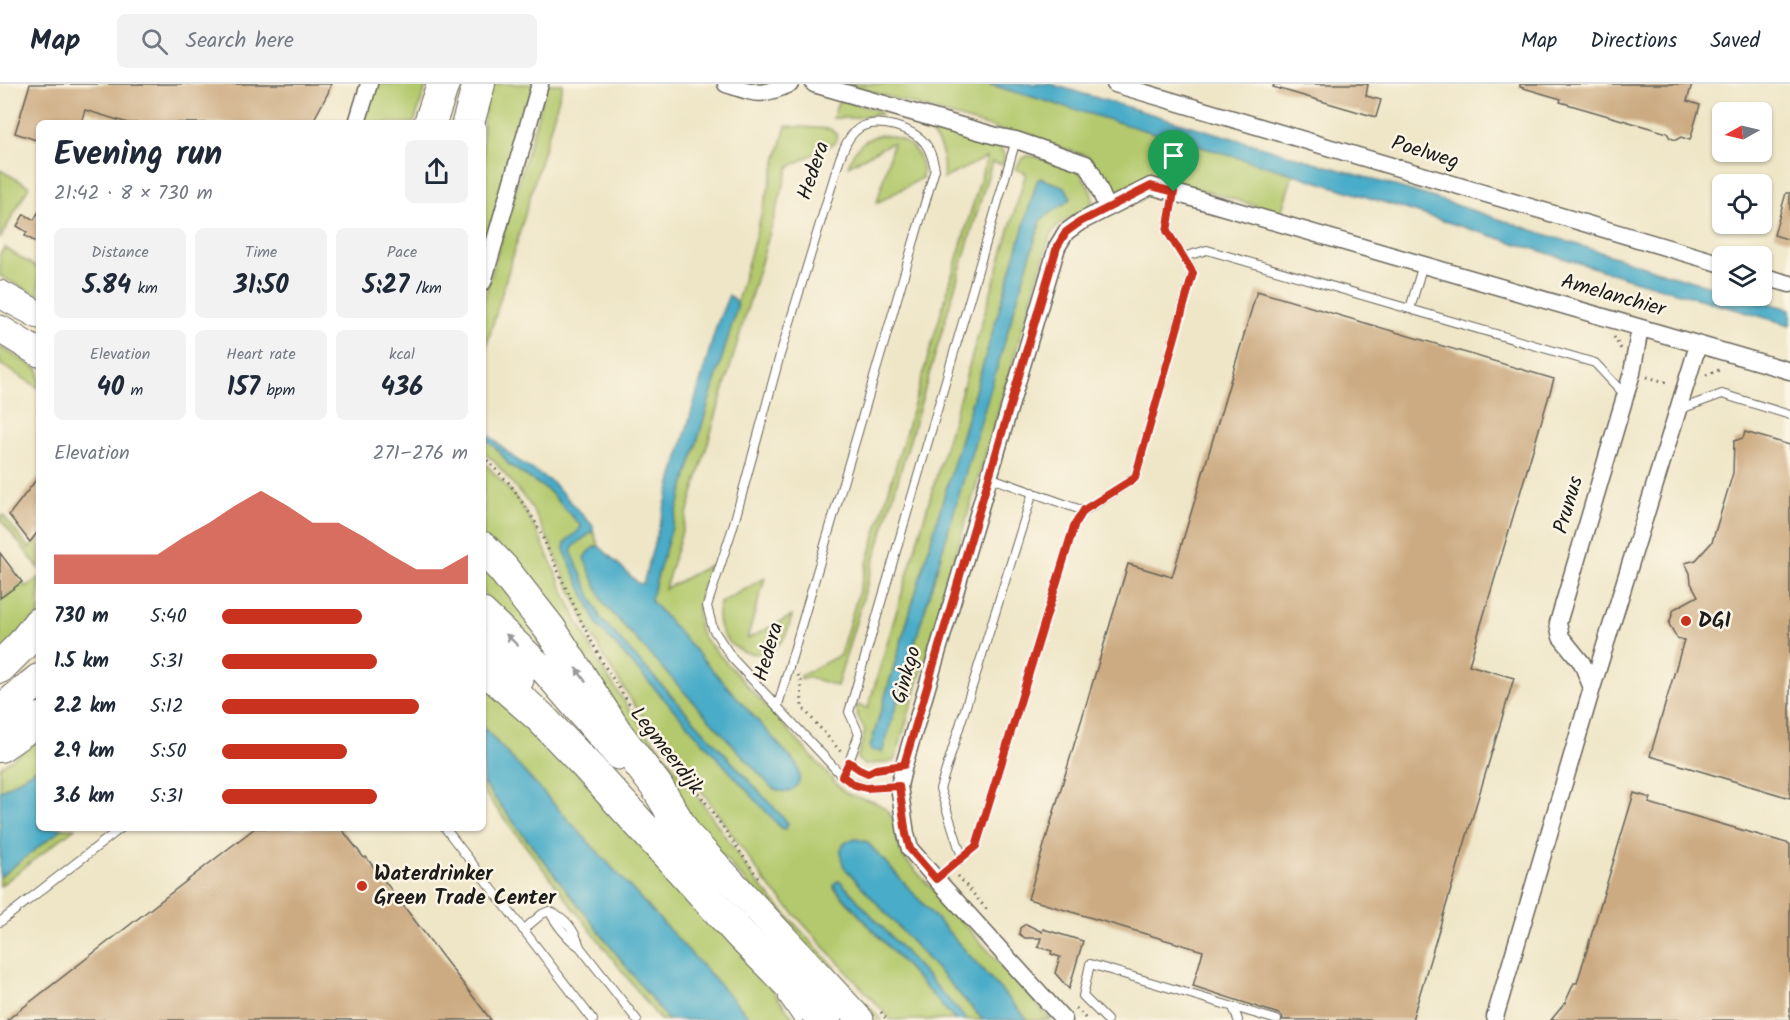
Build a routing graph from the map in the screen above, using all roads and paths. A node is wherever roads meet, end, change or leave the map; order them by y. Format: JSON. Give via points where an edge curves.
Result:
{"nodes":[{"id":1,"x":369,"y":84,"type":"edge"},
{"id":2,"x":443,"y":84,"type":"edge"},
{"id":3,"x":479,"y":84,"type":"edge"},
{"id":4,"x":540,"y":84,"type":"edge"},
{"id":5,"x":726,"y":84,"type":"edge"},
{"id":6,"x":790,"y":84,"type":"edge"},
{"id":7,"x":814,"y":84,"type":"edge"},
{"id":8,"x":1115,"y":84,"type":"edge"},
{"id":9,"x":358,"y":120,"type":"edge"},
{"id":10,"x":431,"y":120,"type":"edge"},
{"id":11,"x":469,"y":120,"type":"edge"},
{"id":12,"x":1016,"y":140,"type":"junction"},
{"id":13,"x":1174,"y":192,"type":"junction"},
{"id":14,"x":1107,"y":207,"type":"junction"},
{"id":15,"x":1183,"y":258,"type":"junction"},
{"id":16,"x":1712,"y":261,"type":"edge"},
{"id":17,"x":1422,"y":264,"type":"junction"},
{"id":18,"x":486,"y":272,"type":"edge"},
{"id":19,"x":1772,"y":279,"type":"edge"},
{"id":20,"x":1790,"y":284,"type":"edge"},
{"id":21,"x":0,"y":294,"type":"edge"},
{"id":22,"x":1410,"y":309,"type":"junction"},
{"id":23,"x":36,"y":313,"type":"edge"},
{"id":24,"x":1640,"y":328,"type":"junction"},
{"id":25,"x":0,"y":329,"type":"edge"},
{"id":26,"x":1612,"y":334,"type":"dead end"},
{"id":27,"x":1698,"y":345,"type":"junction"},
{"id":28,"x":36,"y":350,"type":"edge"},
{"id":29,"x":1723,"y":368,"type":"dead end"},
{"id":30,"x":1790,"y":371,"type":"edge"},
{"id":31,"x":1632,"y":373,"type":"junction"},
{"id":32,"x":1685,"y":388,"type":"junction"},
{"id":33,"x":1625,"y":395,"type":"junction"},
{"id":34,"x":1678,"y":411,"type":"junction"},
{"id":35,"x":1790,"y":415,"type":"edge"},
{"id":36,"x":486,"y":459,"type":"edge"},
{"id":37,"x":989,"y":477,"type":"junction"},
{"id":38,"x":1033,"y":492,"type":"junction"},
{"id":39,"x":1084,"y":510,"type":"junction"},
{"id":40,"x":486,"y":551,"type":"edge"},
{"id":41,"x":486,"y":615,"type":"edge"},
{"id":42,"x":36,"y":628,"type":"edge"},
{"id":43,"x":486,"y":649,"type":"edge"},
{"id":44,"x":0,"y":667,"type":"edge"},
{"id":45,"x":788,"y":668,"type":"junction"},
{"id":46,"x":486,"y":670,"type":"edge"},
{"id":47,"x":36,"y":684,"type":"edge"},
{"id":48,"x":1592,"y":688,"type":"junction"},
{"id":49,"x":778,"y":705,"type":"junction"},
{"id":50,"x":36,"y":720,"type":"edge"},
{"id":51,"x":36,"y":728,"type":"edge"},
{"id":52,"x":3,"y":733,"type":"edge"},
{"id":53,"x":849,"y":762,"type":"junction"},
{"id":54,"x":904,"y":765,"type":"junction"},
{"id":55,"x":842,"y":776,"type":"junction"},
{"id":56,"x":899,"y":786,"type":"junction"},
{"id":57,"x":682,"y":829,"type":"junction"},
{"id":58,"x":117,"y":831,"type":"edge"},
{"id":59,"x":447,"y":831,"type":"edge"},
{"id":60,"x":962,"y":857,"type":"junction"},
{"id":61,"x":949,"y":867,"type":"junction"},
{"id":62,"x":936,"y":879,"type":"junction"},
{"id":63,"x":765,"y":885,"type":"dead end"},
{"id":64,"x":995,"y":918,"type":"dead end"},
{"id":65,"x":0,"y":922,"type":"edge"},
{"id":66,"x":523,"y":930,"type":"junction"},
{"id":67,"x":741,"y":935,"type":"junction"},
{"id":68,"x":767,"y":974,"type":"dead end"},
{"id":69,"x":779,"y":992,"type":"dead end"},
{"id":70,"x":1072,"y":1003,"type":"dead end"},
{"id":71,"x":1233,"y":1007,"type":"junction"},
{"id":72,"x":870,"y":1016,"type":"edge"},
{"id":73,"x":1495,"y":1017,"type":"dead end"},
{"id":74,"x":593,"y":1020,"type":"edge"},
{"id":75,"x":637,"y":1020,"type":"edge"},
{"id":76,"x":798,"y":1020,"type":"edge"},
{"id":77,"x":825,"y":1020,"type":"edge"},
{"id":78,"x":836,"y":1020,"type":"edge"},
{"id":79,"x":887,"y":1020,"type":"edge"},
{"id":80,"x":1064,"y":1020,"type":"edge"},
{"id":81,"x":1087,"y":1020,"type":"edge"},
{"id":82,"x":1107,"y":1020,"type":"edge"},
{"id":83,"x":1238,"y":1020,"type":"edge"},
{"id":84,"x":1277,"y":1020,"type":"edge"}],
"edges":[{"from":1,"to":9,"type":"street"},
{"from":2,"to":10,"type":"highway"},
{"from":3,"to":11,"type":"highway"},
{"from":4,"to":18,"type":"street"},
{"from":5,"to":6,"type":"street","via":[[763,94]]},
{"from":7,"to":12,"type":"street"},
{"from":8,"to":16,"type":"street","name":"Poelweg"},
{"from":12,"to":14,"type":"street","via":[[1086,164]]},
{"from":12,"to":53,"type":"lane","via":[[849,712],[859,734]]},
{"from":13,"to":14,"type":"street","name":"Amelanchier","via":[[1151,186]]},
{"from":13,"to":15,"type":"lane","via":[[1167,231]]},
{"from":13,"to":17,"type":"street","name":"Amelanchier"},
{"from":14,"to":37,"type":"street","name":"Ginkgo","via":[[1066,232],[1057,247]]},
{"from":15,"to":22,"type":"lane","via":[[1207,250]]},
{"from":15,"to":39,"type":"lane","via":[[1193,273],[1135,478]]},
{"from":17,"to":22,"type":"lane"},
{"from":17,"to":24,"type":"street","name":"Amelanchier"},
{"from":19,"to":20,"type":"street"},
{"from":21,"to":23,"type":"main road"},
{"from":22,"to":33,"type":"lane","via":[[1595,363]]},
{"from":24,"to":27,"type":"street","name":"Amelanchier"},
{"from":24,"to":31,"type":"street","name":"Prunus"},
{"from":25,"to":28,"type":"main road"},
{"from":26,"to":31,"type":"path","via":[[1622,350],[1623,370]]},
{"from":27,"to":30,"type":"street","name":"Amelanchier"},
{"from":27,"to":32,"type":"street"},
{"from":29,"to":32,"type":"path","via":[[1704,375],[1694,391]]},
{"from":31,"to":32,"type":"path"},
{"from":31,"to":33,"type":"street","name":"Prunus"},
{"from":32,"to":34,"type":"street"},
{"from":33,"to":48,"type":"street","name":"Prunus","via":[[1558,623],[1561,637],[1582,663]]},
{"from":34,"to":35,"type":"lane","via":[[1722,394]]},
{"from":34,"to":48,"type":"street"},
{"from":36,"to":63,"type":"path","name":"Legmeerdijk","via":[[510,484],[536,523],[582,623],[628,702]]},
{"from":37,"to":38,"type":"lane"},
{"from":37,"to":54,"type":"street","name":"Ginkgo"},
{"from":38,"to":39,"type":"lane"},
{"from":38,"to":60,"type":"lane","via":[[940,789]]},
{"from":39,"to":60,"type":"lane","via":[[1074,526],[976,846]]},
{"from":57,"to":40,"type":"highway","one_way":true,"via":[[550,629]]},
{"from":57,"to":41,"type":"main road","name":"Legmeerdijk","one_way":true,"via":[[566,694]]},
{"from":42,"to":44,"type":"highway"},
{"from":43,"to":78,"type":"main road","via":[[583,742]]},
{"from":45,"to":49,"type":"lane","name":"Hedera"},
{"from":45,"to":49,"type":"lane","name":"Hedera","via":[[935,169],[927,145],[918,136],[885,124],[873,123],[852,134],[840,158],[707,606],[713,628],[732,658]]},
{"from":45,"to":53,"type":"path","via":[[801,680],[802,707]]},
{"from":46,"to":67,"type":"highway","via":[[572,750]]},
{"from":47,"to":52,"type":"highway"},
{"from":48,"to":73,"type":"street"},
{"from":49,"to":55,"type":"lane","name":"Hedera"},
{"from":50,"to":52,"type":"highway"},
{"from":51,"to":52,"type":"highway"},
{"from":53,"to":54,"type":"path","via":[[868,773]]},
{"from":53,"to":55,"type":"lane"},
{"from":54,"to":56,"type":"street","name":"Ginkgo"},
{"from":55,"to":56,"type":"lane","name":"Hedera","via":[[866,788]]},
{"from":56,"to":62,"type":"street","name":"Ginkgo","via":[[910,849]]},
{"from":57,"to":72,"type":"main road","name":"Legmeerdijk"},
{"from":58,"to":65,"type":"lane"},
{"from":59,"to":66,"type":"lane"},
{"from":60,"to":61,"type":"lane"},
{"from":61,"to":62,"type":"lane"},
{"from":61,"to":64,"type":"path"},
{"from":62,"to":80,"type":"street","name":"Ginkgo"},
{"from":66,"to":74,"type":"lane"},
{"from":66,"to":75,"type":"lane","via":[[549,910],[562,916],[580,947]]},
{"from":67,"to":68,"type":"lane"},
{"from":67,"to":77,"type":"highway"},
{"from":69,"to":76,"type":"lane"},
{"from":70,"to":81,"type":"path"},
{"from":71,"to":82,"type":"lane","via":[[1090,964],[1083,996]]},
{"from":71,"to":83,"type":"lane"},
{"from":71,"to":84,"type":"lane"},
{"from":72,"to":79,"type":"path"}]}
